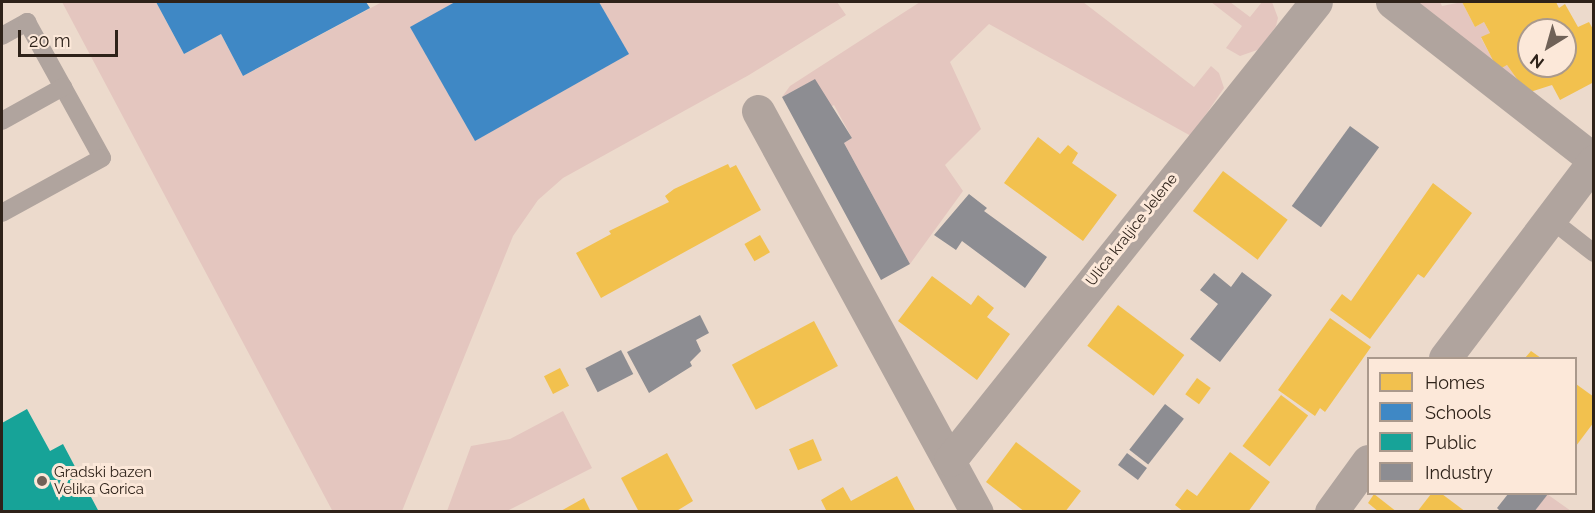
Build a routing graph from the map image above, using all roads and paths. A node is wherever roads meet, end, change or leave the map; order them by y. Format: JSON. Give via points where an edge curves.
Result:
{"nodes":[{"id":1,"x":1316,"y":2,"type":"edge"},
{"id":2,"x":1392,"y":2,"type":"edge"},
{"id":3,"x":2,"y":36,"type":"edge"},
{"id":4,"x":63,"y":87,"type":"junction"},
{"id":5,"x":758,"y":111,"type":"dead end"},
{"id":6,"x":2,"y":121,"type":"edge"},
{"id":7,"x":1593,"y":160,"type":"edge"},
{"id":8,"x":2,"y":213,"type":"edge"},
{"id":9,"x":1549,"y":218,"type":"junction"},
{"id":10,"x":1593,"y":253,"type":"edge"},
{"id":11,"x":1446,"y":357,"type":"edge"},
{"id":12,"x":950,"y":460,"type":"junction"},
{"id":13,"x":1367,"y":462,"type":"edge"},
{"id":14,"x":977,"y":512,"type":"edge"},
{"id":15,"x":1331,"y":512,"type":"edge"}],
"edges":[{"from":1,"to":12,"type":"street","name":"Ulica kraljice Jelene"},
{"from":2,"to":7,"type":"street"},
{"from":3,"to":4,"type":"lane","via":[[27,22]]},
{"from":4,"to":6,"type":"lane"},
{"from":4,"to":8,"type":"lane","via":[[102,158]]},
{"from":5,"to":12,"type":"street"},
{"from":7,"to":9,"type":"street"},
{"from":9,"to":10,"type":"lane"},
{"from":9,"to":11,"type":"street"},
{"from":12,"to":14,"type":"street"},
{"from":13,"to":15,"type":"street"}]}
